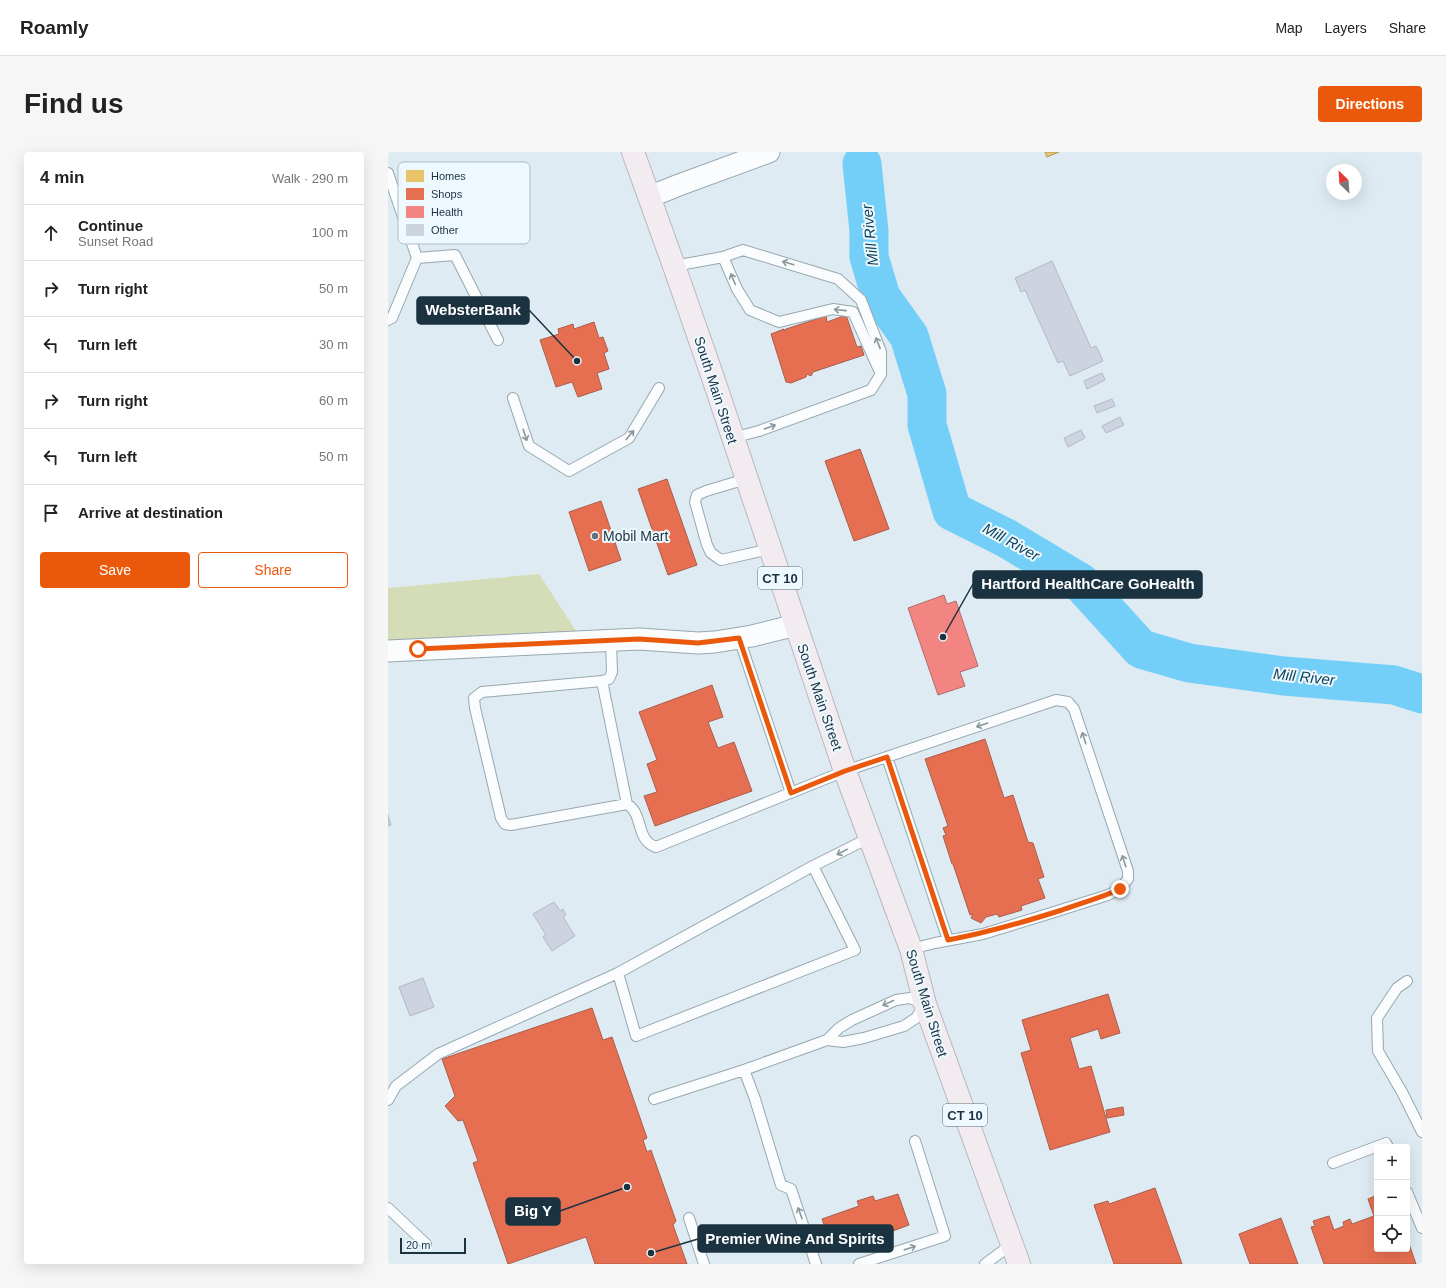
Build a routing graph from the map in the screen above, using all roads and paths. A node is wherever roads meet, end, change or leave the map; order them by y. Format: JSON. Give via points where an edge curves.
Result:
{"nodes":[{"id":1,"x":633,"y":152,"type":"edge"},
{"id":2,"x":769,"y":152,"type":"edge"},
{"id":3,"x":388,"y":173,"type":"edge"},
{"id":4,"x":649,"y":197,"type":"junction"},
{"id":5,"x":398,"y":202,"type":"edge"},
{"id":6,"x":412,"y":244,"type":"edge"},
{"id":7,"x":723,"y":257,"type":"junction"},
{"id":8,"x":417,"y":258,"type":"junction"},
{"id":9,"x":674,"y":266,"type":"junction"},
{"id":10,"x":388,"y":320,"type":"edge"},
{"id":11,"x":498,"y":340,"type":"dead end"},
{"id":12,"x":881,"y":374,"type":"junction"},
{"id":13,"x":659,"y":388,"type":"dead end"},
{"id":14,"x":513,"y":398,"type":"dead end"},
{"id":15,"x":732,"y":438,"type":"junction"},
{"id":16,"x":746,"y":479,"type":"junction"},
{"id":17,"x":770,"y":549,"type":"junction"},
{"id":18,"x":796,"y":625,"type":"junction"},
{"id":19,"x":739,"y":638,"type":"junction"},
{"id":20,"x":611,"y":640,"type":"junction"},
{"id":21,"x":388,"y":651,"type":"edge"},
{"id":22,"x":602,"y":681,"type":"junction"},
{"id":23,"x":887,"y":757,"type":"junction"},
{"id":24,"x":845,"y":771,"type":"junction"},
{"id":25,"x":791,"y":793,"type":"junction"},
{"id":26,"x":627,"y":804,"type":"junction"},
{"id":27,"x":871,"y":837,"type":"junction"},
{"id":28,"x":813,"y":866,"type":"junction"},
{"id":29,"x":948,"y":940,"type":"junction"},
{"id":30,"x":911,"y":949,"type":"junction"},
{"id":31,"x":618,"y":973,"type":"junction"},
{"id":32,"x":1407,"y":980,"type":"dead end"},
{"id":33,"x":925,"y":1004,"type":"junction"},
{"id":34,"x":827,"y":1040,"type":"junction"},
{"id":35,"x":744,"y":1070,"type":"junction"},
{"id":36,"x":654,"y":1099,"type":"dead end"},
{"id":37,"x":388,"y":1100,"type":"edge"},
{"id":38,"x":1422,"y":1132,"type":"edge"},
{"id":39,"x":915,"y":1141,"type":"dead end"},
{"id":40,"x":1374,"y":1148,"type":"edge"},
{"id":41,"x":1333,"y":1163,"type":"dead end"},
{"id":42,"x":1410,"y":1199,"type":"edge"},
{"id":43,"x":388,"y":1208,"type":"edge"},
{"id":44,"x":689,"y":1218,"type":"dead end"},
{"id":45,"x":1422,"y":1228,"type":"edge"},
{"id":46,"x":426,"y":1244,"type":"dead end"},
{"id":47,"x":1015,"y":1254,"type":"edge"},
{"id":48,"x":704,"y":1264,"type":"edge"},
{"id":49,"x":816,"y":1264,"type":"edge"},
{"id":50,"x":859,"y":1264,"type":"edge"},
{"id":51,"x":985,"y":1264,"type":"edge"}],
"edges":[{"from":1,"to":4,"type":"highway","name":"South Main Street","number":"CT 10"},
{"from":2,"to":4,"type":"street"},
{"from":3,"to":5,"type":"lane"},
{"from":4,"to":9,"type":"highway","name":"South Main Street","number":"CT 10"},
{"from":6,"to":8,"type":"lane"},
{"from":7,"to":9,"type":"lane"},
{"from":12,"to":7,"type":"lane","one_way":true,"via":[[881,352],[861,300],[838,279],[743,250]]},
{"from":12,"to":7,"type":"lane","one_way":true,"via":[[853,312],[833,309],[779,322],[750,310],[737,290]]},
{"from":8,"to":10,"type":"lane","via":[[392,318]]},
{"from":8,"to":11,"type":"lane","via":[[454,256]]},
{"from":9,"to":15,"type":"highway","name":"South Main Street","number":"CT 10"},
{"from":15,"to":12,"type":"lane","one_way":true,"via":[[872,390]]},
{"from":14,"to":13,"type":"lane","one_way":true,"via":[[528,446],[569,471],[629,438]]},
{"from":15,"to":16,"type":"highway","name":"South Main Street","number":"CT 10"},
{"from":16,"to":17,"type":"highway","name":"South Main Street","number":"CT 10"},
{"from":16,"to":17,"type":"lane","via":[[696,495],[695,502],[707,545],[711,553],[722,560]]},
{"from":17,"to":18,"type":"highway","name":"South Main Street","number":"CT 10"},
{"from":18,"to":19,"type":"street"},
{"from":18,"to":24,"type":"highway","name":"South Main Street","number":"CT 10"},
{"from":19,"to":20,"type":"street","via":[[698,643],[647,639]]},
{"from":19,"to":25,"type":"lane"},
{"from":20,"to":21,"type":"street"},
{"from":20,"to":22,"type":"lane","via":[[612,672],[609,679]]},
{"from":22,"to":26,"type":"lane"},
{"from":22,"to":26,"type":"lane","via":[[482,692],[474,698],[475,708],[501,818],[505,824]]},
{"from":23,"to":24,"type":"lane"},
{"from":23,"to":29,"type":"lane"},
{"from":29,"to":23,"type":"lane","one_way":true,"via":[[983,934],[1108,895],[1120,889],[1128,879],[1128,871],[1074,709],[1068,702],[1056,700]]},
{"from":24,"to":25,"type":"lane"},
{"from":24,"to":27,"type":"highway","name":"South Main Street","number":"CT 10"},
{"from":25,"to":26,"type":"lane","via":[[656,847],[646,841],[632,807]]},
{"from":27,"to":28,"type":"lane","one_way":true},
{"from":27,"to":30,"type":"highway","name":"South Main Street","number":"CT 10"},
{"from":28,"to":31,"type":"lane"},
{"from":28,"to":31,"type":"lane","via":[[855,950],[636,1036]]},
{"from":29,"to":30,"type":"lane"},
{"from":30,"to":33,"type":"highway","name":"South Main Street","number":"CT 10"},
{"from":31,"to":37,"type":"lane","via":[[438,1054],[396,1086]]},
{"from":32,"to":38,"type":"lane","via":[[1397,988],[1377,1018],[1378,1051]]},
{"from":33,"to":34,"type":"lane","via":[[916,1018],[904,1026],[843,1042]]},
{"from":33,"to":34,"type":"lane","one_way":true,"via":[[910,998],[896,1000],[852,1020]]},
{"from":33,"to":47,"type":"highway","name":"South Main Street","number":"CT 10"},
{"from":34,"to":35,"type":"lane"},
{"from":35,"to":36,"type":"lane"},
{"from":49,"to":35,"type":"lane","one_way":true,"via":[[791,1189],[782,1185]]},
{"from":50,"to":39,"type":"lane","one_way":true,"via":[[946,1236]]},
{"from":40,"to":41,"type":"lane"},
{"from":42,"to":45,"type":"lane"},
{"from":43,"to":46,"type":"lane"},
{"from":44,"to":48,"type":"lane"},
{"from":47,"to":51,"type":"lane"}]}
